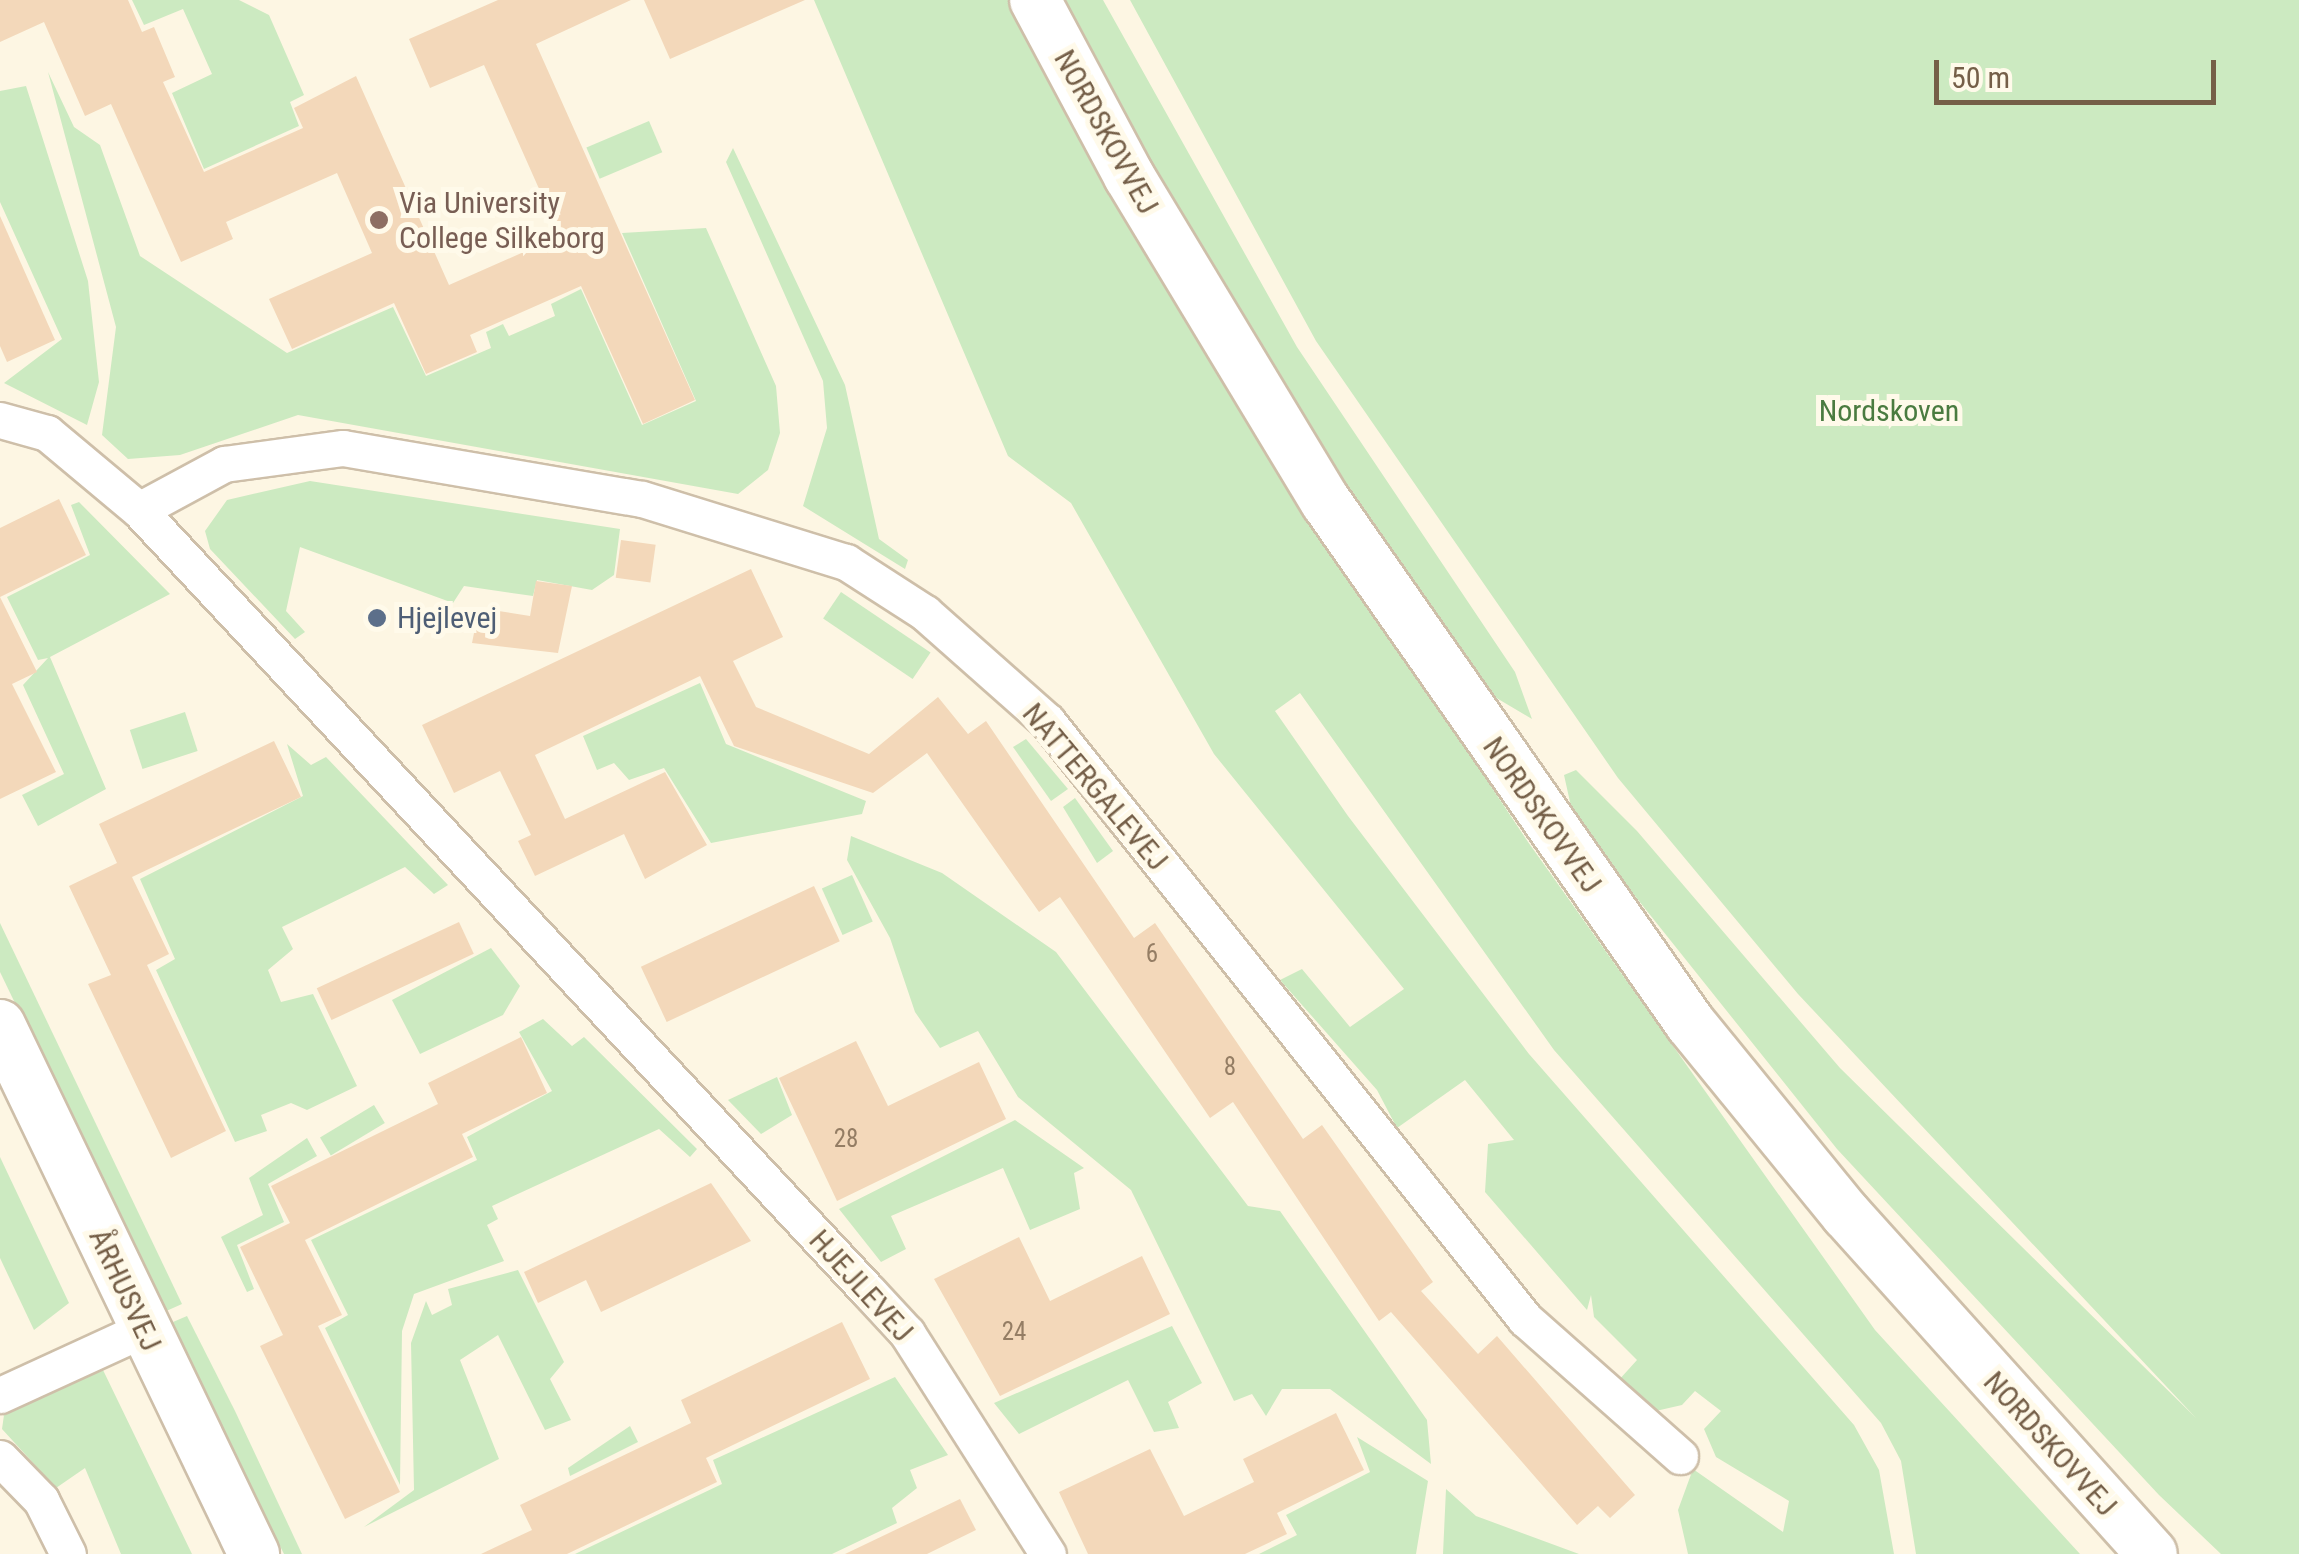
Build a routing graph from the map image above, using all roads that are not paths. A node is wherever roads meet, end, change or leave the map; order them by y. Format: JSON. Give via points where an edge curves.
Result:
{"nodes":[{"id":1,"x":1035,"y":0,"type":"edge"},
{"id":2,"x":0,"y":420,"type":"edge"},
{"id":3,"x":139,"y":510,"type":"junction"},
{"id":4,"x":0,"y":1024,"type":"edge"},
{"id":5,"x":142,"y":1330,"type":"junction"},
{"id":6,"x":2,"y":1388,"type":"edge"},
{"id":7,"x":1680,"y":1456,"type":"dead end"},
{"id":8,"x":0,"y":1458,"type":"edge"},
{"id":9,"x":68,"y":1554,"type":"edge"},
{"id":10,"x":254,"y":1554,"type":"edge"},
{"id":11,"x":1048,"y":1554,"type":"edge"},
{"id":12,"x":2152,"y":1554,"type":"edge"}],
"edges":[{"from":1,"to":12,"type":"street","name":"NORDSKOVVEJ","via":[[1128,176],[1326,502],[1690,1024],[1871,1242]]},
{"from":2,"to":3,"type":"street","name":"HJEJLEVEJ","via":[[59,441]]},
{"from":3,"to":7,"type":"street","name":"NATTERGALEVEJ","via":[[224,464],[343,448],[642,498],[846,562],[925,613],[1046,721],[1525,1319]]},
{"from":3,"to":11,"type":"street","name":"HJEJLEVEJ","via":[[907,1333]]},
{"from":4,"to":5,"type":"street","name":"ÅRHUSVEJ"},
{"from":5,"to":6,"type":"street"},
{"from":5,"to":10,"type":"street","name":"ÅRHUSVEJ"},
{"from":8,"to":9,"type":"street","via":[[41,1500]]}]}
